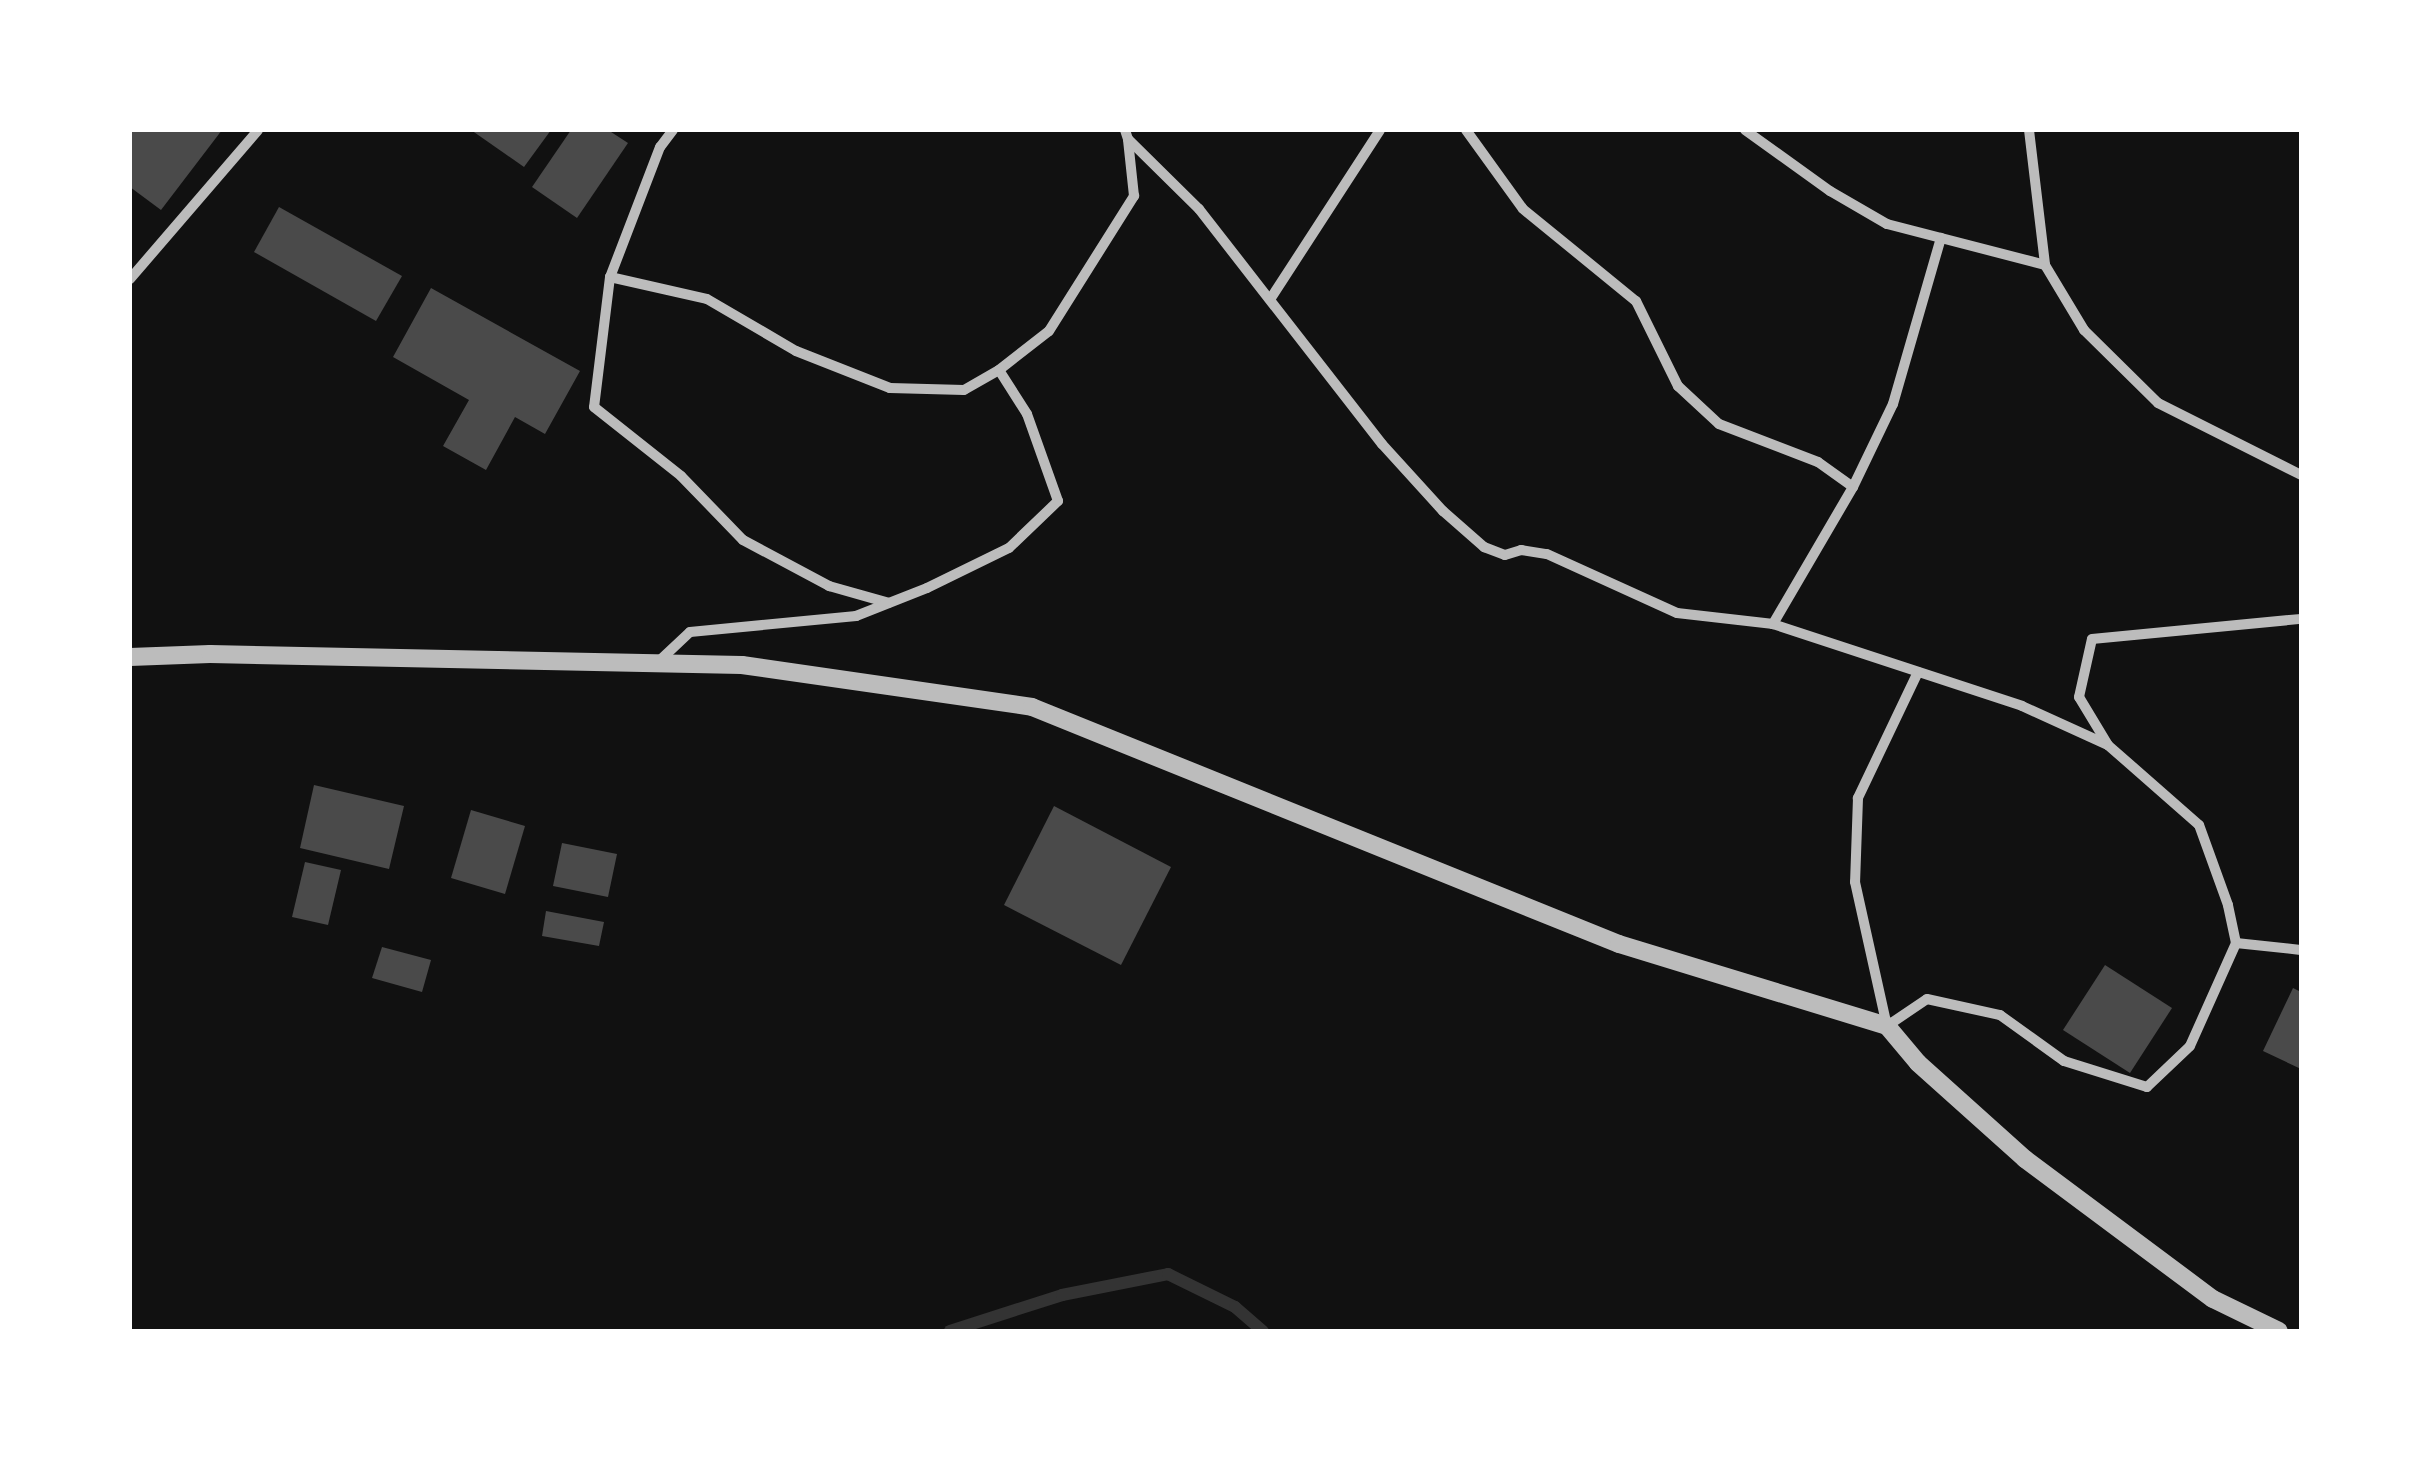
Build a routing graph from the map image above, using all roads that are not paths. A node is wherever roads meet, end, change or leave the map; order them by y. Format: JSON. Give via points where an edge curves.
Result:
{"nodes":[{"id":1,"x":258,"y":130,"type":"edge"},
{"id":2,"x":673,"y":130,"type":"edge"},
{"id":3,"x":1380,"y":130,"type":"edge"},
{"id":4,"x":1466,"y":130,"type":"edge"},
{"id":5,"x":1746,"y":130,"type":"edge"},
{"id":6,"x":2028,"y":130,"type":"edge"},
{"id":7,"x":1126,"y":134,"type":"edge"},
{"id":8,"x":1940,"y":238,"type":"junction"},
{"id":9,"x":2045,"y":265,"type":"junction"},
{"id":10,"x":610,"y":277,"type":"junction"},
{"id":11,"x":130,"y":279,"type":"edge"},
{"id":12,"x":1271,"y":298,"type":"junction"},
{"id":13,"x":998,"y":370,"type":"junction"},
{"id":14,"x":2301,"y":476,"type":"edge"},
{"id":15,"x":1853,"y":487,"type":"junction"},
{"id":16,"x":889,"y":603,"type":"junction"},
{"id":17,"x":2301,"y":619,"type":"edge"},
{"id":18,"x":1773,"y":624,"type":"junction"},
{"id":19,"x":130,"y":657,"type":"edge"},
{"id":20,"x":657,"y":663,"type":"junction"},
{"id":21,"x":1918,"y":672,"type":"junction"},
{"id":22,"x":2108,"y":745,"type":"junction"},
{"id":23,"x":2236,"y":943,"type":"junction"},
{"id":24,"x":2301,"y":950,"type":"edge"},
{"id":25,"x":1887,"y":1026,"type":"junction"},
{"id":26,"x":2279,"y":1331,"type":"edge"}],
"edges":[{"from":1,"to":11,"type":"street"},
{"from":2,"to":10,"type":"street","via":[[660,147]]},
{"from":3,"to":12,"type":"street"},
{"from":4,"to":15,"type":"street","via":[[1523,209],[1636,302],[1678,386],[1719,424],[1818,462]]},
{"from":5,"to":8,"type":"street","via":[[1887,224]]},
{"from":6,"to":9,"type":"street"},
{"from":7,"to":12,"type":"street","via":[[1199,209]]},
{"from":7,"to":13,"type":"street","via":[[1134,196],[1049,330]]},
{"from":8,"to":9,"type":"street"},
{"from":8,"to":15,"type":"street","via":[[1893,404]]},
{"from":9,"to":14,"type":"street","via":[[2084,330],[2158,404]]},
{"from":10,"to":13,"type":"street","via":[[707,298],[796,350],[890,388],[964,390]]},
{"from":10,"to":16,"type":"street","via":[[594,407],[681,476],[743,540],[830,586]]},
{"from":12,"to":18,"type":"street","via":[[1382,444],[1484,546],[1505,555],[1547,554],[1678,614]]},
{"from":13,"to":16,"type":"street","via":[[1026,414],[1058,501],[1008,548]]},
{"from":15,"to":18,"type":"street"},
{"from":16,"to":20,"type":"street","via":[[856,616],[690,632]]},
{"from":17,"to":22,"type":"street","via":[[2092,640],[2079,697]]},
{"from":18,"to":21,"type":"street"},
{"from":19,"to":20,"type":"street"},
{"from":20,"to":25,"type":"street","via":[[742,665],[1032,708],[1620,944]]},
{"from":21,"to":22,"type":"street","via":[[2022,706]]},
{"from":21,"to":25,"type":"street","via":[[1858,798],[1854,882]]},
{"from":22,"to":23,"type":"street","via":[[2199,825]]},
{"from":23,"to":24,"type":"street"},
{"from":23,"to":25,"type":"street","via":[[2190,1046],[2147,1087],[2064,1061],[2000,1015],[1928,999]]},
{"from":25,"to":26,"type":"street","via":[[1918,1063],[2025,1159],[2213,1299]]}]}
